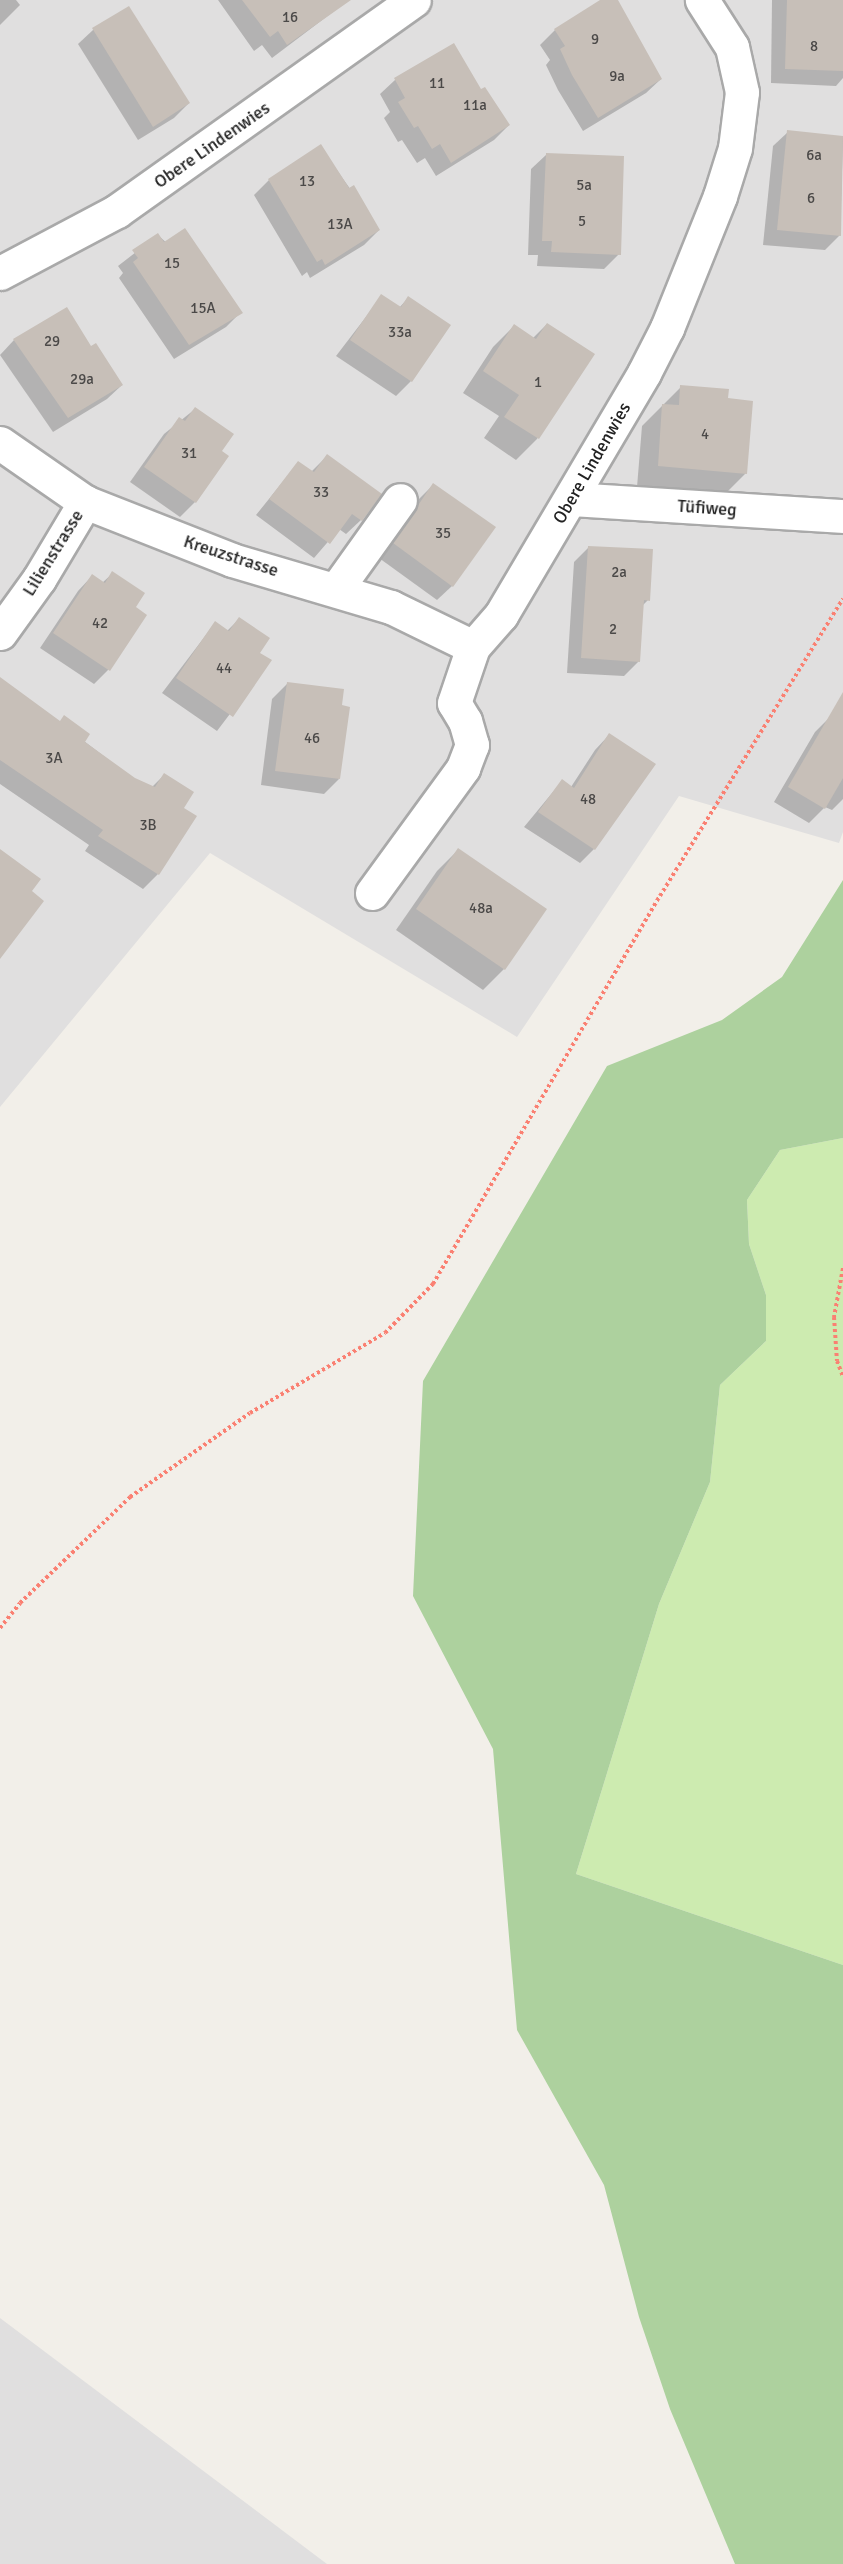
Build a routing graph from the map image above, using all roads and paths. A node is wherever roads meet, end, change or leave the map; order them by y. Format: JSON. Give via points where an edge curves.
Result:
{"nodes":[{"id":1,"x":414,"y":0,"type":"edge"},
{"id":2,"x":702,"y":0,"type":"edge"},
{"id":3,"x":0,"y":273,"type":"edge"},
{"id":4,"x":0,"y":443,"type":"edge"},
{"id":5,"x":572,"y":499,"type":"junction"},
{"id":6,"x":400,"y":500,"type":"dead end"},
{"id":7,"x":85,"y":502,"type":"junction"},
{"id":8,"x":843,"y":516,"type":"edge"},
{"id":9,"x":337,"y":588,"type":"junction"},
{"id":10,"x":843,"y":599,"type":"edge"},
{"id":11,"x":0,"y":633,"type":"edge"},
{"id":12,"x":472,"y":647,"type":"junction"},
{"id":13,"x":372,"y":893,"type":"dead end"},
{"id":14,"x":843,"y":1268,"type":"edge"},
{"id":15,"x":843,"y":1377,"type":"edge"},
{"id":16,"x":0,"y":1628,"type":"edge"}],
"edges":[{"from":1,"to":3,"type":"street","name":"Obere Lindenwies","via":[[117,211]]},
{"from":2,"to":5,"type":"street","name":"Obere Lindenwies","via":[[732,47],[742,92],[735,148],[698,257],[667,327]]},
{"from":4,"to":7,"type":"street","name":"Kreuzstrasse"},
{"from":5,"to":8,"type":"street","name":"Tüfiweg"},
{"from":5,"to":12,"type":"street","name":"Obere Lindenwies","via":[[501,615]]},
{"from":6,"to":9,"type":"street"},
{"from":7,"to":9,"type":"street","name":"Kreuzstrasse","via":[[232,560]]},
{"from":7,"to":11,"type":"street","name":"Lilienstrasse","via":[[39,579]]},
{"from":9,"to":12,"type":"street","name":"Kreuzstrasse","via":[[391,607]]},
{"from":10,"to":16,"type":"path","via":[[660,896],[433,1284],[386,1333],[250,1413],[130,1497],[20,1603]]},
{"from":12,"to":13,"type":"street","name":"Obere Lindenwies","via":[[454,703],[465,721],[472,746],[463,768]]},
{"from":14,"to":15,"type":"path","via":[[834,1317],[837,1361]]}]}
